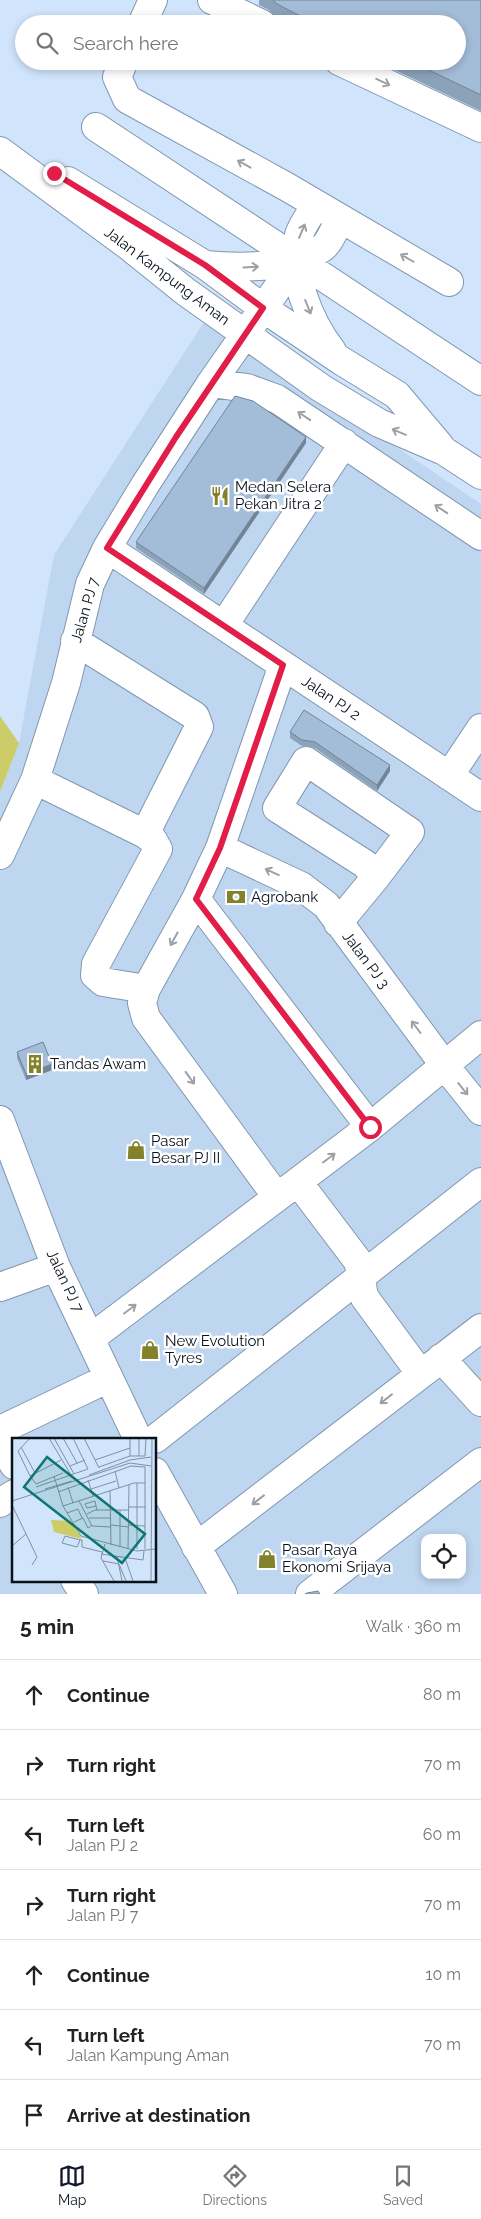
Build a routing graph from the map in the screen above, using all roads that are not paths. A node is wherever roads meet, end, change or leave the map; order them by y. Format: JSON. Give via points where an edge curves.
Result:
{"nodes":[{"id":1,"x":153,"y":0,"type":"edge"},
{"id":2,"x":221,"y":2,"type":"edge"},
{"id":3,"x":146,"y":15,"type":"edge"},
{"id":4,"x":245,"y":15,"type":"edge"},
{"id":5,"x":120,"y":70,"type":"edge"},
{"id":6,"x":358,"y":70,"type":"edge"},
{"id":7,"x":96,"y":127,"type":"dead end"},
{"id":8,"x":481,"y":128,"type":"edge"},
{"id":9,"x":0,"y":146,"type":"edge"},
{"id":10,"x":0,"y":151,"type":"edge"},
{"id":11,"x":316,"y":204,"type":"junction"},
{"id":12,"x":340,"y":219,"type":"junction"},
{"id":13,"x":296,"y":260,"type":"junction"},
{"id":14,"x":205,"y":265,"type":"junction"},
{"id":15,"x":449,"y":282,"type":"dead end"},
{"id":16,"x":263,"y":308,"type":"junction"},
{"id":17,"x":244,"y":335,"type":"junction"},
{"id":18,"x":340,"y":360,"type":"junction"},
{"id":19,"x":481,"y":381,"type":"edge"},
{"id":20,"x":211,"y":382,"type":"junction"},
{"id":21,"x":344,"y":443,"type":"junction"},
{"id":22,"x":444,"y":451,"type":"junction"},
{"id":23,"x":481,"y":475,"type":"edge"},
{"id":24,"x":481,"y":536,"type":"edge"},
{"id":25,"x":107,"y":548,"type":"junction"},
{"id":26,"x":224,"y":624,"type":"junction"},
{"id":27,"x":75,"y":640,"type":"junction"},
{"id":28,"x":283,"y":665,"type":"junction"},
{"id":29,"x":481,"y":728,"type":"edge"},
{"id":30,"x":449,"y":776,"type":"junction"},
{"id":31,"x":36,"y":780,"type":"junction"},
{"id":32,"x":481,"y":797,"type":"edge"},
{"id":33,"x":145,"y":834,"type":"junction"},
{"id":34,"x":220,"y":848,"type":"junction"},
{"id":35,"x":0,"y":855,"type":"edge"},
{"id":36,"x":376,"y":877,"type":"junction"},
{"id":37,"x":196,"y":899,"type":"junction"},
{"id":38,"x":338,"y":923,"type":"junction"},
{"id":39,"x":146,"y":989,"type":"junction"},
{"id":40,"x":481,"y":1035,"type":"edge"},
{"id":41,"x":445,"y":1066,"type":"junction"},
{"id":42,"x":481,"y":1111,"type":"edge"},
{"id":43,"x":0,"y":1120,"type":"edge"},
{"id":44,"x":370,"y":1127,"type":"junction"},
{"id":45,"x":481,"y":1182,"type":"edge"},
{"id":46,"x":287,"y":1190,"type":"junction"},
{"id":47,"x":56,"y":1267,"type":"junction"},
{"id":48,"x":361,"y":1278,"type":"junction"},
{"id":49,"x":0,"y":1287,"type":"edge"},
{"id":50,"x":481,"y":1328,"type":"edge"},
{"id":51,"x":91,"y":1338,"type":"junction"},
{"id":52,"x":430,"y":1366,"type":"junction"},
{"id":53,"x":108,"y":1378,"type":"junction"},
{"id":54,"x":481,"y":1402,"type":"edge"},
{"id":55,"x":0,"y":1430,"type":"edge"},
{"id":56,"x":138,"y":1438,"type":"edge"},
{"id":57,"x":156,"y":1438,"type":"edge"},
{"id":58,"x":0,"y":1440,"type":"edge"},
{"id":59,"x":12,"y":1461,"type":"edge"},
{"id":60,"x":481,"y":1462,"type":"edge"},
{"id":61,"x":156,"y":1474,"type":"edge"},
{"id":62,"x":12,"y":1495,"type":"edge"},
{"id":63,"x":0,"y":1503,"type":"edge"},
{"id":64,"x":196,"y":1547,"type":"junction"},
{"id":65,"x":74,"y":1582,"type":"edge"},
{"id":66,"x":76,"y":1582,"type":"edge"},
{"id":67,"x":67,"y":1594,"type":"edge"},
{"id":68,"x":84,"y":1594,"type":"edge"},
{"id":69,"x":223,"y":1594,"type":"edge"},
{"id":70,"x":310,"y":1594,"type":"edge"}],
"edges":[{"from":1,"to":3,"type":"street"},
{"from":2,"to":4,"type":"street"},
{"from":11,"to":5,"type":"street","one_way":true,"via":[[127,99],[117,77]]},
{"from":6,"to":8,"type":"street","one_way":true},
{"from":7,"to":13,"type":"street"},
{"from":9,"to":14,"type":"street","name":"Jalan Kampung Aman","via":[[54,173]]},
{"from":10,"to":17,"type":"street","name":"Jalan Kampung Aman"},
{"from":11,"to":12,"type":"street"},
{"from":13,"to":11,"type":"street","one_way":true,"via":[[299,234]]},
{"from":12,"to":13,"type":"street","via":[[323,248]]},
{"from":15,"to":12,"type":"street","one_way":true},
{"from":14,"to":13,"type":"street","one_way":true,"via":[[242,267]]},
{"from":13,"to":16,"type":"street","name":"Jalan PJ 7"},
{"from":13,"to":18,"type":"street","one_way":true,"via":[[304,296],[318,330]]},
{"from":13,"to":19,"type":"street"},
{"from":14,"to":16,"type":"street","name":"Jalan Kampung Aman"},
{"from":16,"to":17,"type":"street","name":"Jalan PJ 7"},
{"from":16,"to":18,"type":"street","name":"Jalan Kampung Aman"},
{"from":17,"to":20,"type":"street","name":"Jalan PJ 7"},
{"from":22,"to":17,"type":"street","name":"Jalan Kampung Aman","one_way":true,"via":[[379,423]]},
{"from":18,"to":22,"type":"street","name":"Jalan Kampung Aman","via":[[397,395]]},
{"from":21,"to":20,"type":"street","one_way":true,"via":[[277,399],[246,388]]},
{"from":20,"to":25,"type":"street","name":"Jalan PJ 7"},
{"from":24,"to":21,"type":"street","one_way":true},
{"from":21,"to":26,"type":"street"},
{"from":22,"to":23,"type":"street","name":"Jalan Kampung Aman"},
{"from":25,"to":26,"type":"street","name":"Jalan PJ 2"},
{"from":25,"to":27,"type":"street","name":"Jalan PJ 7","via":[[90,584]]},
{"from":26,"to":28,"type":"street","name":"Jalan PJ 2"},
{"from":27,"to":31,"type":"street","name":"Jalan PJ 7","via":[[66,683]]},
{"from":27,"to":33,"type":"street","via":[[195,716],[199,727]]},
{"from":28,"to":30,"type":"street","name":"Jalan PJ 2"},
{"from":28,"to":34,"type":"street"},
{"from":29,"to":30,"type":"street"},
{"from":30,"to":32,"type":"street","name":"Jalan PJ 2"},
{"from":31,"to":33,"type":"street"},
{"from":31,"to":35,"type":"street","name":"Jalan PJ 7"},
{"from":33,"to":39,"type":"street","via":[[158,849],[96,964],[95,975],[103,982]]},
{"from":34,"to":37,"type":"street"},
{"from":38,"to":34,"type":"street","name":"Jalan PJ 3","one_way":true,"via":[[326,906],[301,886]]},
{"from":36,"to":36,"type":"street","via":[[365,864],[277,808],[306,761],[410,832]]},
{"from":36,"to":38,"type":"street"},
{"from":37,"to":39,"type":"street","one_way":true},
{"from":37,"to":44,"type":"street"},
{"from":41,"to":38,"type":"street","name":"Jalan PJ 3","one_way":true},
{"from":39,"to":46,"type":"street","one_way":true,"via":[[142,1003],[146,1018]]},
{"from":40,"to":41,"type":"street"},
{"from":41,"to":42,"type":"street","name":"Jalan PJ 3","one_way":true},
{"from":41,"to":44,"type":"street"},
{"from":43,"to":47,"type":"street","name":"Jalan PJ 7"},
{"from":46,"to":44,"type":"street","one_way":true},
{"from":45,"to":48,"type":"street"},
{"from":46,"to":48,"type":"street","via":[[357,1260]]},
{"from":51,"to":46,"type":"street","one_way":true},
{"from":47,"to":49,"type":"street"},
{"from":47,"to":51,"type":"street","name":"Jalan PJ 7"},
{"from":48,"to":52,"type":"street","via":[[365,1298]]},
{"from":48,"to":57,"type":"street"},
{"from":50,"to":52,"type":"street"},
{"from":51,"to":53,"type":"street","name":"Jalan PJ 7"},
{"from":52,"to":54,"type":"street"},
{"from":52,"to":64,"type":"street","one_way":true},
{"from":53,"to":55,"type":"street"},
{"from":53,"to":56,"type":"street","name":"Jalan PJ 7"},
{"from":58,"to":59,"type":"street"},
{"from":60,"to":70,"type":"street"},
{"from":61,"to":64,"type":"street"},
{"from":62,"to":63,"type":"street"},
{"from":64,"to":69,"type":"street"},
{"from":65,"to":67,"type":"street"},
{"from":66,"to":68,"type":"street"}]}
